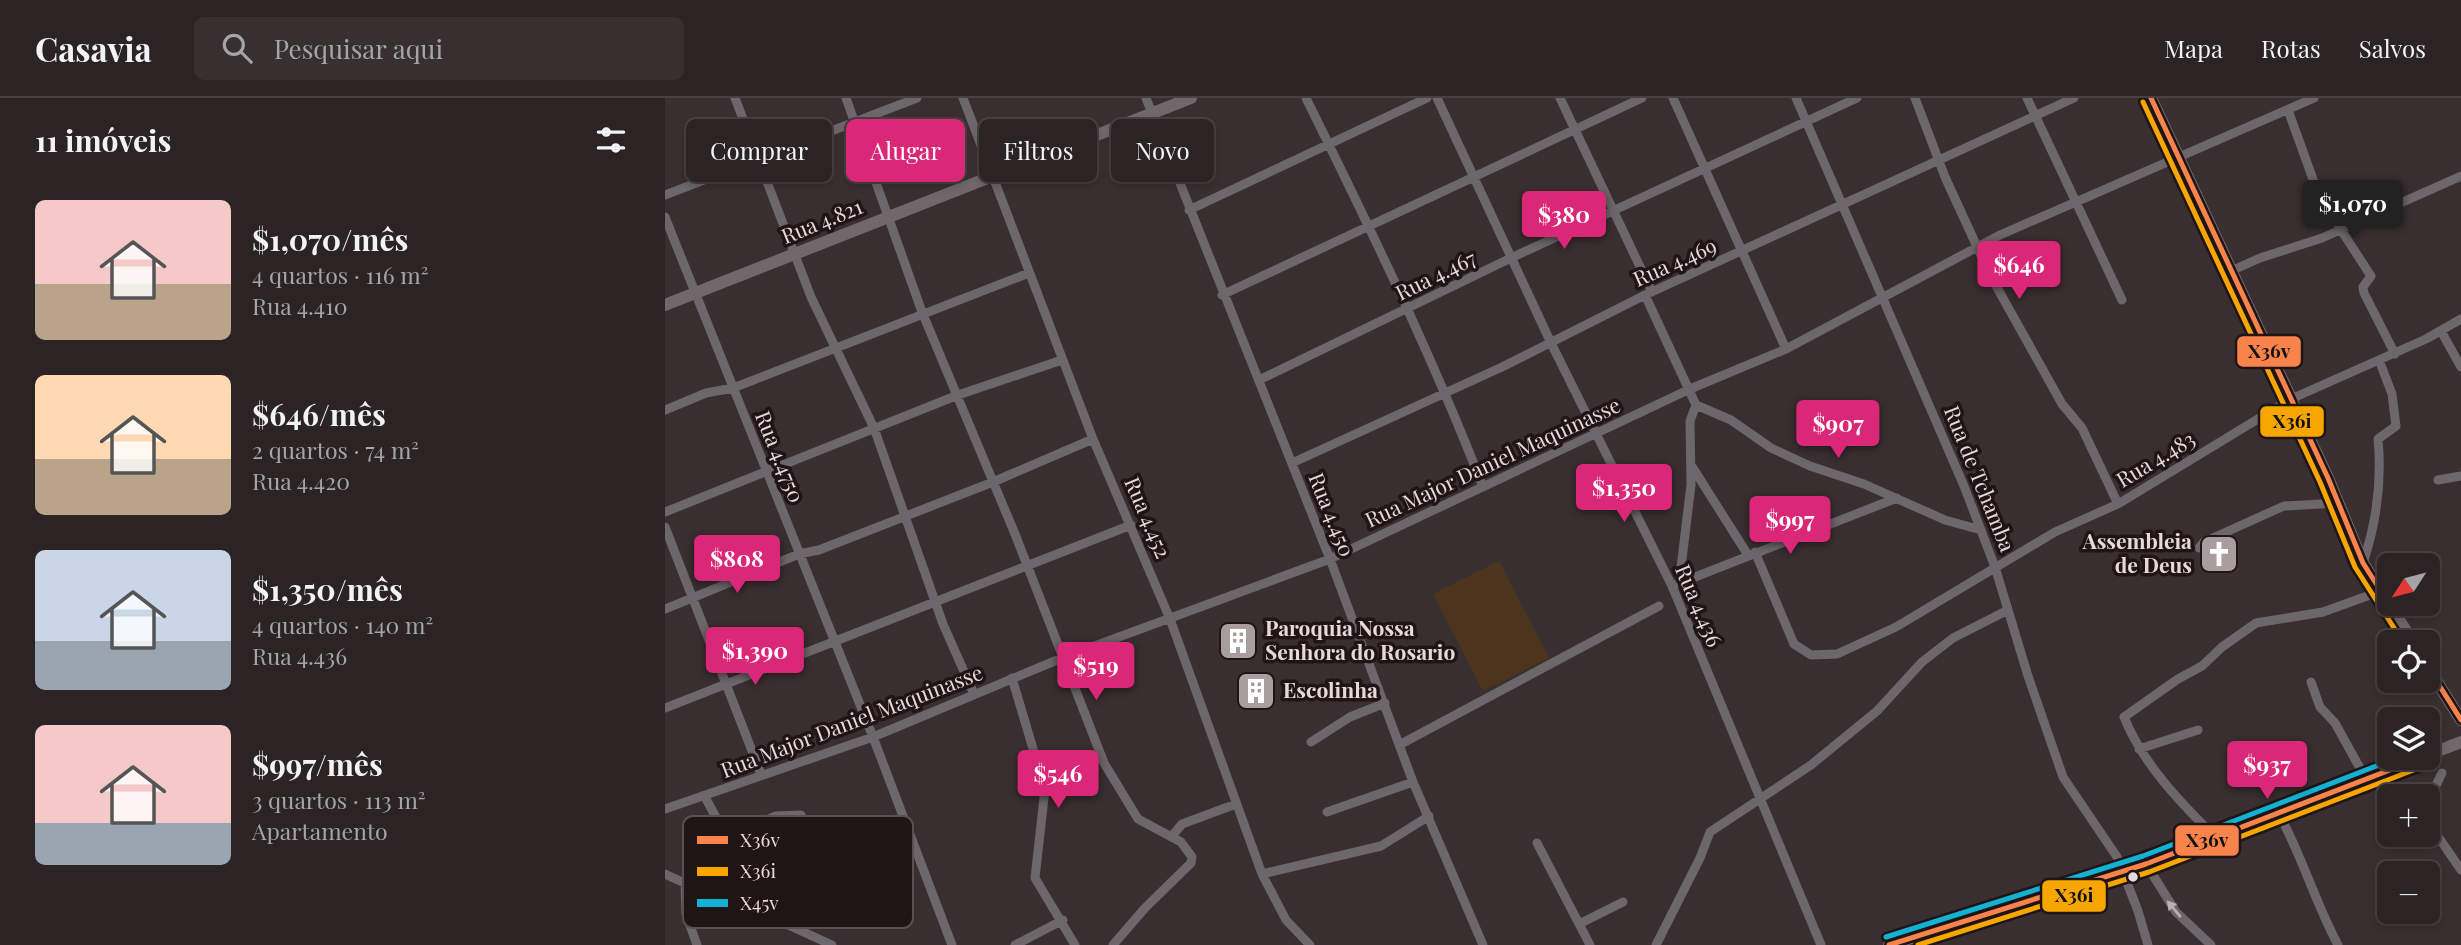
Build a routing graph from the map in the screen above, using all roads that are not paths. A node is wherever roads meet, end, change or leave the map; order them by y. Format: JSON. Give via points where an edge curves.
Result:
{"nodes":[{"id":1,"x":735,"y":98,"type":"edge"},
{"id":2,"x":846,"y":98,"type":"edge"},
{"id":3,"x":917,"y":98,"type":"edge"},
{"id":4,"x":963,"y":98,"type":"edge"},
{"id":5,"x":1146,"y":98,"type":"edge"},
{"id":6,"x":1191,"y":98,"type":"edge"},
{"id":7,"x":1306,"y":98,"type":"edge"},
{"id":8,"x":1427,"y":98,"type":"edge"},
{"id":9,"x":1437,"y":98,"type":"edge"},
{"id":10,"x":1560,"y":98,"type":"edge"},
{"id":11,"x":1642,"y":98,"type":"edge"},
{"id":12,"x":1673,"y":98,"type":"edge"},
{"id":13,"x":1796,"y":98,"type":"edge"},
{"id":14,"x":1857,"y":98,"type":"edge"},
{"id":15,"x":1915,"y":98,"type":"edge"},
{"id":16,"x":2027,"y":98,"type":"edge"},
{"id":17,"x":2074,"y":98,"type":"edge"},
{"id":18,"x":2151,"y":98,"type":"edge"},
{"id":19,"x":2314,"y":98,"type":"edge"},
{"id":20,"x":2298,"y":101,"type":"edge"},
{"id":21,"x":2288,"y":110,"type":"junction"},
{"id":22,"x":1152,"y":115,"type":"junction"},
{"id":23,"x":2035,"y":116,"type":"junction"},
{"id":24,"x":743,"y":119,"type":"edge"},
{"id":25,"x":854,"y":119,"type":"edge"},
{"id":26,"x":860,"y":119,"type":"edge"},
{"id":27,"x":1807,"y":120,"type":"junction"},
{"id":28,"x":1575,"y":129,"type":"junction"},
{"id":29,"x":1097,"y":136,"type":"edge"},
{"id":30,"x":979,"y":138,"type":"edge"},
{"id":31,"x":1329,"y":145,"type":"junction"},
{"id":32,"x":2178,"y":156,"type":"junction"},
{"id":33,"x":1939,"y":159,"type":"junction"},
{"id":34,"x":1705,"y":169,"type":"junction"},
{"id":35,"x":2461,"y":176,"type":"edge"},
{"id":36,"x":1474,"y":177,"type":"junction"},
{"id":37,"x":701,"y":182,"type":"edge"},
{"id":38,"x":766,"y":182,"type":"edge"},
{"id":39,"x":875,"y":182,"type":"edge"},
{"id":40,"x":979,"y":182,"type":"edge"},
{"id":41,"x":996,"y":182,"type":"edge"},
{"id":42,"x":665,"y":195,"type":"edge"},
{"id":43,"x":2077,"y":199,"type":"junction"},
{"id":44,"x":1843,"y":204,"type":"junction"},
{"id":45,"x":1189,"y":210,"type":"junction"},
{"id":46,"x":1616,"y":211,"type":"junction"},
{"id":47,"x":665,"y":217,"type":"edge"},
{"id":48,"x":887,"y":217,"type":"junction"},
{"id":49,"x":1371,"y":228,"type":"junction"},
{"id":50,"x":2342,"y":229,"type":"junction"},
{"id":51,"x":1977,"y":246,"type":"junction"},
{"id":52,"x":1744,"y":252,"type":"junction"},
{"id":53,"x":793,"y":254,"type":"junction"},
{"id":54,"x":1513,"y":257,"type":"junction"},
{"id":55,"x":2231,"y":271,"type":"junction"},
{"id":56,"x":1029,"y":273,"type":"junction"},
{"id":57,"x":695,"y":294,"type":"junction"},
{"id":58,"x":1649,"y":294,"type":"junction"},
{"id":59,"x":1222,"y":295,"type":"junction"},
{"id":60,"x":1883,"y":299,"type":"junction"},
{"id":61,"x":2122,"y":300,"type":"dead end"},
{"id":62,"x":665,"y":305,"type":"edge"},
{"id":63,"x":1409,"y":309,"type":"junction"},
{"id":64,"x":922,"y":312,"type":"junction"},
{"id":65,"x":2461,"y":318,"type":"edge"},
{"id":66,"x":2441,"y":331,"type":"junction"},
{"id":67,"x":1551,"y":344,"type":"junction"},
{"id":68,"x":835,"y":348,"type":"junction"},
{"id":69,"x":1786,"y":349,"type":"junction"},
{"id":70,"x":2395,"y":354,"type":"junction"},
{"id":71,"x":1062,"y":359,"type":"junction"},
{"id":72,"x":2379,"y":360,"type":"junction"},
{"id":73,"x":2461,"y":367,"type":"edge"},
{"id":74,"x":1259,"y":380,"type":"junction"},
{"id":75,"x":733,"y":388,"type":"junction"},
{"id":76,"x":1690,"y":389,"type":"junction"},
{"id":77,"x":1447,"y":392,"type":"junction"},
{"id":78,"x":958,"y":396,"type":"junction"},
{"id":79,"x":2291,"y":399,"type":"junction"},
{"id":80,"x":1696,"y":405,"type":"junction"},
{"id":81,"x":665,"y":410,"type":"edge"},
{"id":82,"x":874,"y":428,"type":"junction"},
{"id":83,"x":1595,"y":433,"type":"junction"},
{"id":84,"x":1093,"y":439,"type":"junction"},
{"id":85,"x":1292,"y":463,"type":"junction"},
{"id":86,"x":1691,"y":465,"type":"junction"},
{"id":87,"x":767,"y":471,"type":"junction"},
{"id":88,"x":2461,"y":476,"type":"edge"},
{"id":89,"x":2438,"y":480,"type":"dead end"},
{"id":90,"x":993,"y":482,"type":"junction"},
{"id":91,"x":1483,"y":487,"type":"junction"},
{"id":92,"x":1897,"y":498,"type":"junction"},
{"id":93,"x":2338,"y":503,"type":"junction"},
{"id":94,"x":2118,"y":504,"type":"junction"},
{"id":95,"x":665,"y":512,"type":"edge"},
{"id":96,"x":905,"y":517,"type":"junction"},
{"id":97,"x":1131,"y":525,"type":"junction"},
{"id":98,"x":665,"y":527,"type":"edge"},
{"id":99,"x":1981,"y":530,"type":"junction"},
{"id":100,"x":2199,"y":548,"type":"dead end"},
{"id":101,"x":799,"y":554,"type":"junction"},
{"id":102,"x":1752,"y":554,"type":"junction"},
{"id":103,"x":1331,"y":559,"type":"junction"},
{"id":104,"x":2363,"y":563,"type":"junction"},
{"id":105,"x":1027,"y":566,"type":"junction"},
{"id":106,"x":1995,"y":567,"type":"junction"},
{"id":107,"x":1676,"y":585,"type":"junction"},
{"id":108,"x":2377,"y":585,"type":"edge"},
{"id":109,"x":2377,"y":592,"type":"edge"},
{"id":110,"x":695,"y":597,"type":"junction"},
{"id":111,"x":936,"y":603,"type":"junction"},
{"id":112,"x":1659,"y":606,"type":"dead end"},
{"id":113,"x":665,"y":609,"type":"edge"},
{"id":114,"x":2008,"y":610,"type":"junction"},
{"id":115,"x":1170,"y":619,"type":"junction"},
{"id":116,"x":835,"y":640,"type":"junction"},
{"id":117,"x":1062,"y":658,"type":"junction"},
{"id":118,"x":1012,"y":678,"type":"junction"},
{"id":119,"x":726,"y":682,"type":"junction"},
{"id":120,"x":2311,"y":682,"type":"dead end"},
{"id":121,"x":2440,"y":687,"type":"edge"},
{"id":122,"x":974,"y":694,"type":"junction"},
{"id":123,"x":1385,"y":703,"type":"junction"},
{"id":124,"x":665,"y":708,"type":"edge"},
{"id":125,"x":2461,"y":720,"type":"edge"},
{"id":126,"x":2198,"y":730,"type":"dead end"},
{"id":127,"x":873,"y":737,"type":"junction"},
{"id":128,"x":2461,"y":742,"type":"edge"},
{"id":129,"x":1311,"y":743,"type":"dead end"},
{"id":130,"x":1401,"y":744,"type":"junction"},
{"id":131,"x":2140,"y":749,"type":"junction"},
{"id":132,"x":2440,"y":750,"type":"edge"},
{"id":133,"x":1102,"y":757,"type":"junction"},
{"id":134,"x":1041,"y":770,"type":"junction"},
{"id":135,"x":2390,"y":770,"type":"edge"},
{"id":136,"x":2442,"y":773,"type":"dead end"},
{"id":137,"x":761,"y":775,"type":"junction"},
{"id":138,"x":2366,"y":779,"type":"junction"},
{"id":139,"x":1413,"y":782,"type":"junction"},
{"id":140,"x":2437,"y":784,"type":"edge"},
{"id":141,"x":705,"y":797,"type":"junction"},
{"id":142,"x":1760,"y":800,"type":"junction"},
{"id":143,"x":1236,"y":804,"type":"junction"},
{"id":144,"x":665,"y":809,"type":"edge"},
{"id":145,"x":1327,"y":812,"type":"dead end"},
{"id":146,"x":2279,"y":814,"type":"junction"},
{"id":147,"x":715,"y":816,"type":"edge"},
{"id":148,"x":780,"y":816,"type":"edge"},
{"id":149,"x":800,"y":816,"type":"edge"},
{"id":150,"x":901,"y":816,"type":"edge"},
{"id":151,"x":1429,"y":816,"type":"junction"},
{"id":152,"x":1172,"y":836,"type":"junction"},
{"id":153,"x":2215,"y":837,"type":"junction"},
{"id":154,"x":2440,"y":839,"type":"edge"},
{"id":155,"x":1537,"y":843,"type":"dead end"},
{"id":156,"x":913,"y":847,"type":"edge"},
{"id":157,"x":2146,"y":864,"type":"junction"},
{"id":158,"x":2461,"y":870,"type":"edge"},
{"id":159,"x":2124,"y":872,"type":"junction"},
{"id":160,"x":665,"y":874,"type":"edge"},
{"id":161,"x":1262,"y":874,"type":"junction"},
{"id":162,"x":683,"y":880,"type":"edge"},
{"id":163,"x":1623,"y":902,"type":"dead end"},
{"id":164,"x":1063,"y":920,"type":"junction"},
{"id":165,"x":1579,"y":924,"type":"junction"},
{"id":166,"x":691,"y":928,"type":"edge"},
{"id":167,"x":796,"y":928,"type":"edge"},
{"id":168,"x":697,"y":945,"type":"edge"},
{"id":169,"x":832,"y":945,"type":"edge"},
{"id":170,"x":952,"y":945,"type":"edge"},
{"id":171,"x":1015,"y":945,"type":"edge"},
{"id":172,"x":1075,"y":945,"type":"edge"},
{"id":173,"x":1113,"y":945,"type":"edge"},
{"id":174,"x":1310,"y":945,"type":"edge"},
{"id":175,"x":1483,"y":945,"type":"edge"},
{"id":176,"x":1590,"y":945,"type":"edge"},
{"id":177,"x":1656,"y":945,"type":"edge"},
{"id":178,"x":1821,"y":945,"type":"edge"},
{"id":179,"x":1889,"y":945,"type":"edge"},
{"id":180,"x":2148,"y":945,"type":"edge"},
{"id":181,"x":2211,"y":945,"type":"edge"},
{"id":182,"x":2338,"y":945,"type":"edge"}],
"edges":[{"from":1,"to":24,"type":"street"},
{"from":2,"to":25,"type":"street"},
{"from":3,"to":26,"type":"street"},
{"from":4,"to":30,"type":"street","name":"Rua 4.452"},
{"from":5,"to":22,"type":"street","name":"Rua 4.450"},
{"from":6,"to":22,"type":"street","name":"Rua 4.821"},
{"from":7,"to":31,"type":"street"},
{"from":8,"to":31,"type":"street"},
{"from":9,"to":36,"type":"street","name":"Rua 4.436"},
{"from":10,"to":28,"type":"street"},
{"from":11,"to":28,"type":"street"},
{"from":12,"to":34,"type":"street"},
{"from":13,"to":27,"type":"street","name":"Rua de Tchamba"},
{"from":14,"to":27,"type":"street","name":"Rua 4.467"},
{"from":15,"to":33,"type":"street"},
{"from":16,"to":23,"type":"street"},
{"from":17,"to":23,"type":"street","name":"Rua 4.469"},
{"from":18,"to":32,"type":"street"},
{"from":19,"to":20,"type":"street","name":"Rua Major Daniel Maquinasse"},
{"from":20,"to":21,"type":"street","name":"Rua Major Daniel Maquinasse"},
{"from":21,"to":32,"type":"street","name":"Rua Major Daniel Maquinasse"},
{"from":21,"to":50,"type":"street","via":[[2319,196]]},
{"from":22,"to":29,"type":"street","name":"Rua 4.821"},
{"from":22,"to":45,"type":"street","name":"Rua 4.450"},
{"from":23,"to":33,"type":"street","name":"Rua 4.469"},
{"from":23,"to":43,"type":"street"},
{"from":27,"to":34,"type":"street","name":"Rua 4.467"},
{"from":27,"to":44,"type":"street","name":"Rua de Tchamba"},
{"from":28,"to":36,"type":"street"},
{"from":28,"to":46,"type":"street"},
{"from":31,"to":45,"type":"street"},
{"from":31,"to":49,"type":"street"},
{"from":32,"to":43,"type":"street","name":"Rua Major Daniel Maquinasse"},
{"from":32,"to":55,"type":"street"},
{"from":33,"to":44,"type":"street","name":"Rua 4.469"},
{"from":33,"to":51,"type":"street"},
{"from":34,"to":46,"type":"street","name":"Rua 4.467"},
{"from":34,"to":52,"type":"street"},
{"from":35,"to":50,"type":"street"},
{"from":36,"to":49,"type":"street"},
{"from":36,"to":54,"type":"street","name":"Rua 4.436"},
{"from":37,"to":42,"type":"street"},
{"from":38,"to":53,"type":"street"},
{"from":39,"to":48,"type":"street"},
{"from":40,"to":48,"type":"street","name":"Rua 4.821"},
{"from":41,"to":56,"type":"street","name":"Rua 4.452"},
{"from":43,"to":51,"type":"street","name":"Rua Major Daniel Maquinasse"},
{"from":43,"to":61,"type":"street"},
{"from":44,"to":52,"type":"street","name":"Rua 4.469"},
{"from":44,"to":60,"type":"street","name":"Rua de Tchamba"},
{"from":45,"to":59,"type":"street","name":"Rua 4.450"},
{"from":46,"to":54,"type":"street","name":"Rua 4.467"},
{"from":46,"to":58,"type":"street"},
{"from":47,"to":57,"type":"street","name":"Rua 4.4750"},
{"from":48,"to":53,"type":"street","name":"Rua 4.821"},
{"from":48,"to":64,"type":"street"},
{"from":49,"to":59,"type":"street"},
{"from":49,"to":63,"type":"street"},
{"from":50,"to":55,"type":"street"},
{"from":50,"to":70,"type":"street","via":[[2371,276],[2364,293]]},
{"from":51,"to":60,"type":"street","name":"Rua Major Daniel Maquinasse"},
{"from":51,"to":94,"type":"street","via":[[2009,313],[2082,428]]},
{"from":52,"to":58,"type":"street","name":"Rua 4.469"},
{"from":52,"to":69,"type":"street"},
{"from":53,"to":57,"type":"street","name":"Rua 4.821"},
{"from":53,"to":68,"type":"street"},
{"from":54,"to":63,"type":"street","name":"Rua 4.467"},
{"from":54,"to":67,"type":"street","name":"Rua 4.436"},
{"from":55,"to":79,"type":"street"},
{"from":56,"to":64,"type":"street"},
{"from":56,"to":71,"type":"street","name":"Rua 4.452"},
{"from":57,"to":62,"type":"street","name":"Rua 4.821"},
{"from":57,"to":75,"type":"street","name":"Rua 4.4750"},
{"from":58,"to":67,"type":"street","name":"Rua 4.469"},
{"from":58,"to":76,"type":"street"},
{"from":59,"to":74,"type":"street","name":"Rua 4.450"},
{"from":60,"to":69,"type":"street","name":"Rua Major Daniel Maquinasse"},
{"from":60,"to":99,"type":"street","name":"Rua de Tchamba"},
{"from":63,"to":74,"type":"street","name":"Rua 4.467"},
{"from":63,"to":77,"type":"street"},
{"from":64,"to":68,"type":"street"},
{"from":64,"to":78,"type":"street"},
{"from":65,"to":66,"type":"street","name":"Rua 4.483"},
{"from":66,"to":70,"type":"street","name":"Rua 4.483"},
{"from":66,"to":73,"type":"street"},
{"from":67,"to":77,"type":"street","name":"Rua 4.469"},
{"from":67,"to":83,"type":"street","name":"Rua 4.436"},
{"from":68,"to":75,"type":"street"},
{"from":68,"to":82,"type":"street"},
{"from":69,"to":76,"type":"street","name":"Rua Major Daniel Maquinasse"},
{"from":70,"to":72,"type":"street","name":"Rua 4.483"},
{"from":71,"to":78,"type":"street"},
{"from":71,"to":84,"type":"street","name":"Rua 4.452"},
{"from":72,"to":79,"type":"street","name":"Rua 4.483"},
{"from":72,"to":104,"type":"street","via":[[2392,394],[2396,426],[2378,439],[2375,516]]},
{"from":74,"to":85,"type":"street","name":"Rua 4.450"},
{"from":75,"to":81,"type":"street","via":[[706,393]]},
{"from":75,"to":87,"type":"street","name":"Rua 4.4750"},
{"from":76,"to":80,"type":"street"},
{"from":76,"to":83,"type":"street","name":"Rua Major Daniel Maquinasse"},
{"from":77,"to":85,"type":"street","name":"Rua 4.469"},
{"from":77,"to":91,"type":"street"},
{"from":78,"to":82,"type":"street"},
{"from":78,"to":90,"type":"street"},
{"from":79,"to":93,"type":"street"},
{"from":79,"to":94,"type":"street","name":"Rua 4.483"},
{"from":80,"to":86,"type":"street","via":[[1690,421]]},
{"from":80,"to":92,"type":"street","via":[[1731,420],[1771,448]]},
{"from":82,"to":87,"type":"street"},
{"from":82,"to":96,"type":"street"},
{"from":83,"to":91,"type":"street","name":"Rua Major Daniel Maquinasse"},
{"from":83,"to":107,"type":"street","name":"Rua 4.436"},
{"from":84,"to":90,"type":"street"},
{"from":84,"to":97,"type":"street","name":"Rua 4.452"},
{"from":85,"to":103,"type":"street","name":"Rua 4.450"},
{"from":86,"to":102,"type":"street","name":"Rua 4.483"},
{"from":86,"to":107,"type":"street","via":[[1689,513]]},
{"from":87,"to":95,"type":"street"},
{"from":87,"to":101,"type":"street","name":"Rua 4.4750"},
{"from":88,"to":89,"type":"street"},
{"from":90,"to":96,"type":"street"},
{"from":90,"to":105,"type":"street"},
{"from":91,"to":103,"type":"street","name":"Rua Major Daniel Maquinasse"},
{"from":92,"to":99,"type":"street"},
{"from":92,"to":102,"type":"street"},
{"from":93,"to":100,"type":"street","via":[[2284,506]]},
{"from":93,"to":104,"type":"street"},
{"from":94,"to":106,"type":"street","name":"Rua 4.483"},
{"from":96,"to":101,"type":"street"},
{"from":96,"to":111,"type":"street"},
{"from":97,"to":105,"type":"street"},
{"from":97,"to":115,"type":"street","name":"Rua 4.452"},
{"from":98,"to":110,"type":"street"},
{"from":99,"to":106,"type":"street","name":"Rua de Tchamba"},
{"from":101,"to":110,"type":"street"},
{"from":101,"to":116,"type":"street","name":"Rua 4.4750"},
{"from":102,"to":106,"type":"street","name":"Rua 4.483","via":[[1785,627],[1811,655],[1837,654],[1874,638]]},
{"from":102,"to":107,"type":"street"},
{"from":103,"to":115,"type":"street","name":"Rua Major Daniel Maquinasse"},
{"from":103,"to":123,"type":"street","name":"Rua 4.450"},
{"from":104,"to":108,"type":"street"},
{"from":105,"to":111,"type":"street"},
{"from":105,"to":117,"type":"street"},
{"from":106,"to":114,"type":"street","name":"Rua de Tchamba"},
{"from":107,"to":142,"type":"street","name":"Rua 4.436"},
{"from":109,"to":131,"type":"street","via":[[2323,612],[2267,620],[2243,631],[2202,666],[2124,717]]},
{"from":110,"to":113,"type":"street"},
{"from":110,"to":119,"type":"street"},
{"from":111,"to":116,"type":"street"},
{"from":111,"to":122,"type":"street"},
{"from":112,"to":130,"type":"street"},
{"from":114,"to":142,"type":"street","via":[[1965,630],[1940,648],[1877,711]]},
{"from":114,"to":159,"type":"street","name":"Rua de Tchamba","via":[[2063,777]]},
{"from":115,"to":117,"type":"street","name":"Rua Major Daniel Maquinasse"},
{"from":115,"to":143,"type":"street","name":"Rua 4.452"},
{"from":116,"to":119,"type":"street"},
{"from":116,"to":127,"type":"street","name":"Rua 4.4750"},
{"from":117,"to":118,"type":"street","name":"Rua Major Daniel Maquinasse"},
{"from":117,"to":133,"type":"street"},
{"from":118,"to":122,"type":"street","name":"Rua Major Daniel Maquinasse"},
{"from":118,"to":134,"type":"street"},
{"from":119,"to":124,"type":"street"},
{"from":119,"to":137,"type":"street"},
{"from":120,"to":138,"type":"street","via":[[2320,707],[2335,723]]},
{"from":121,"to":125,"type":"street"},
{"from":122,"to":127,"type":"street","name":"Rua Major Daniel Maquinasse"},
{"from":123,"to":129,"type":"street","via":[[1350,717]]},
{"from":123,"to":130,"type":"street","name":"Rua 4.450"},
{"from":126,"to":131,"type":"street"},
{"from":127,"to":137,"type":"street","name":"Rua Major Daniel Maquinasse"},
{"from":127,"to":150,"type":"street","name":"Rua 4.4750"},
{"from":128,"to":132,"type":"street"},
{"from":130,"to":139,"type":"street","name":"Rua 4.450"},
{"from":131,"to":153,"type":"street","via":[[2172,792]]},
{"from":133,"to":134,"type":"street"},
{"from":133,"to":152,"type":"street","via":[[1132,812]]},
{"from":134,"to":164,"type":"street","via":[[1045,789],[1035,878]]},
{"from":135,"to":138,"type":"street"},
{"from":136,"to":140,"type":"street"},
{"from":137,"to":141,"type":"street","name":"Rua Major Daniel Maquinasse"},
{"from":138,"to":146,"type":"street"},
{"from":139,"to":145,"type":"street"},
{"from":139,"to":151,"type":"street","name":"Rua 4.450"},
{"from":141,"to":144,"type":"street","name":"Rua Major Daniel Maquinasse"},
{"from":141,"to":147,"type":"street"},
{"from":142,"to":177,"type":"street","via":[[1707,835]]},
{"from":142,"to":178,"type":"street","name":"Rua 4.436"},
{"from":143,"to":152,"type":"street","via":[[1182,824]]},
{"from":143,"to":161,"type":"street","name":"Rua 4.452"},
{"from":146,"to":153,"type":"street"},
{"from":146,"to":182,"type":"street"},
{"from":148,"to":149,"type":"street"},
{"from":151,"to":161,"type":"street","via":[[1381,846]]},
{"from":151,"to":175,"type":"street","name":"Rua 4.450"},
{"from":152,"to":173,"type":"street","via":[[1189,850],[1193,860]]},
{"from":153,"to":157,"type":"street"},
{"from":154,"to":158,"type":"street"},
{"from":155,"to":165,"type":"street"},
{"from":156,"to":170,"type":"street","name":"Rua 4.4750"},
{"from":157,"to":159,"type":"street"},
{"from":181,"to":157,"type":"street","one_way":true,"via":[[2176,912]]},
{"from":159,"to":179,"type":"street"},
{"from":159,"to":180,"type":"street","name":"Rua de Tchamba"},
{"from":160,"to":162,"type":"street"},
{"from":161,"to":174,"type":"street","name":"Rua 4.452","via":[[1286,920]]},
{"from":163,"to":165,"type":"street"},
{"from":164,"to":171,"type":"street"},
{"from":164,"to":172,"type":"street"},
{"from":165,"to":176,"type":"street"},
{"from":166,"to":168,"type":"street"},
{"from":167,"to":169,"type":"street"}]}
